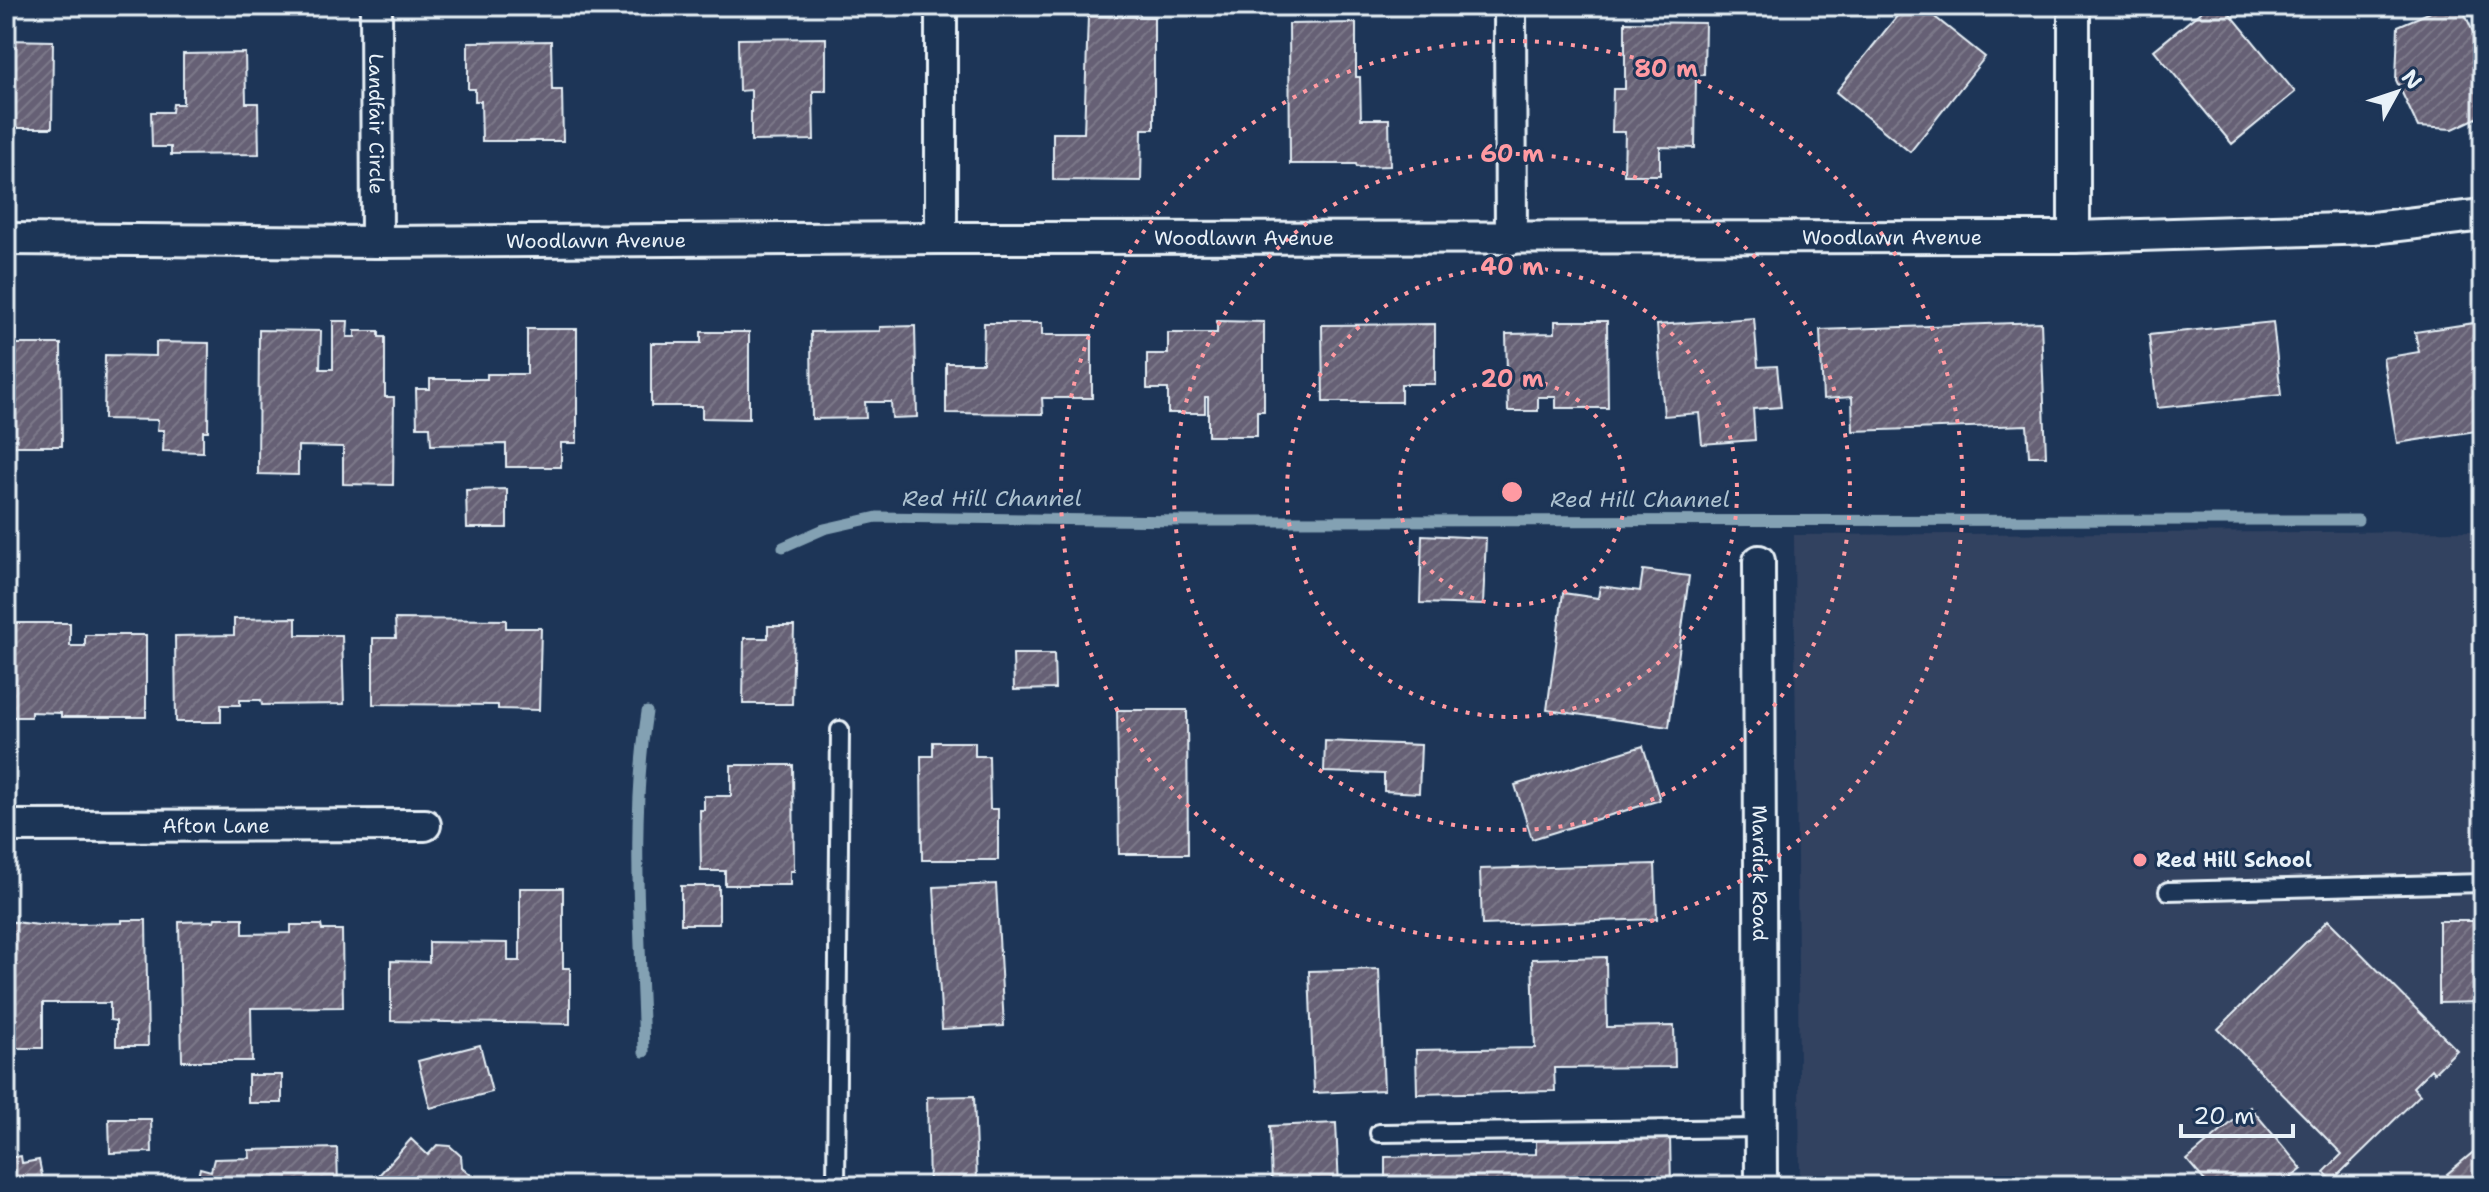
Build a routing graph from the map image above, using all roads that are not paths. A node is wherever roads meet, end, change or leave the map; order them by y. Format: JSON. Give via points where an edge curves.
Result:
{"nodes":[{"id":1,"x":376,"y":6,"type":"edge"},
{"id":2,"x":941,"y":6,"type":"edge"},
{"id":3,"x":1510,"y":6,"type":"edge"},
{"id":4,"x":2074,"y":6,"type":"edge"},
{"id":5,"x":2483,"y":215,"type":"edge"},
{"id":6,"x":2074,"y":237,"type":"junction"},
{"id":7,"x":941,"y":238,"type":"junction"},
{"id":8,"x":6,"y":239,"type":"edge"},
{"id":9,"x":1511,"y":239,"type":"junction"},
{"id":10,"x":377,"y":242,"type":"junction"},
{"id":11,"x":1759,"y":561,"type":"dead end"},
{"id":12,"x":840,"y":730,"type":"dead end"},
{"id":13,"x":425,"y":825,"type":"dead end"},
{"id":14,"x":6,"y":826,"type":"edge"},
{"id":15,"x":2483,"y":883,"type":"edge"},
{"id":16,"x":2168,"y":891,"type":"dead end"},
{"id":17,"x":1761,"y":1128,"type":"junction"},
{"id":18,"x":1379,"y":1133,"type":"dead end"},
{"id":19,"x":836,"y":1186,"type":"edge"},
{"id":20,"x":1761,"y":1186,"type":"edge"}],
"edges":[{"from":1,"to":10,"type":"street","name":"Landfair Circle"},
{"from":2,"to":7,"type":"street"},
{"from":3,"to":9,"type":"street"},
{"from":4,"to":6,"type":"street"},
{"from":5,"to":6,"type":"street","name":"Woodlawn Avenue","via":[[2373,228]]},
{"from":6,"to":9,"type":"street","name":"Woodlawn Avenue"},
{"from":7,"to":9,"type":"street","name":"Woodlawn Avenue"},
{"from":7,"to":10,"type":"street","name":"Woodlawn Avenue"},
{"from":8,"to":10,"type":"street","name":"Woodlawn Avenue"},
{"from":11,"to":17,"type":"street","name":"Mardick Road"},
{"from":12,"to":19,"type":"lane"},
{"from":13,"to":14,"type":"street","name":"Afton Lane"},
{"from":15,"to":16,"type":"lane"},
{"from":17,"to":18,"type":"lane"},
{"from":17,"to":20,"type":"street","name":"Mardick Road"}]}
